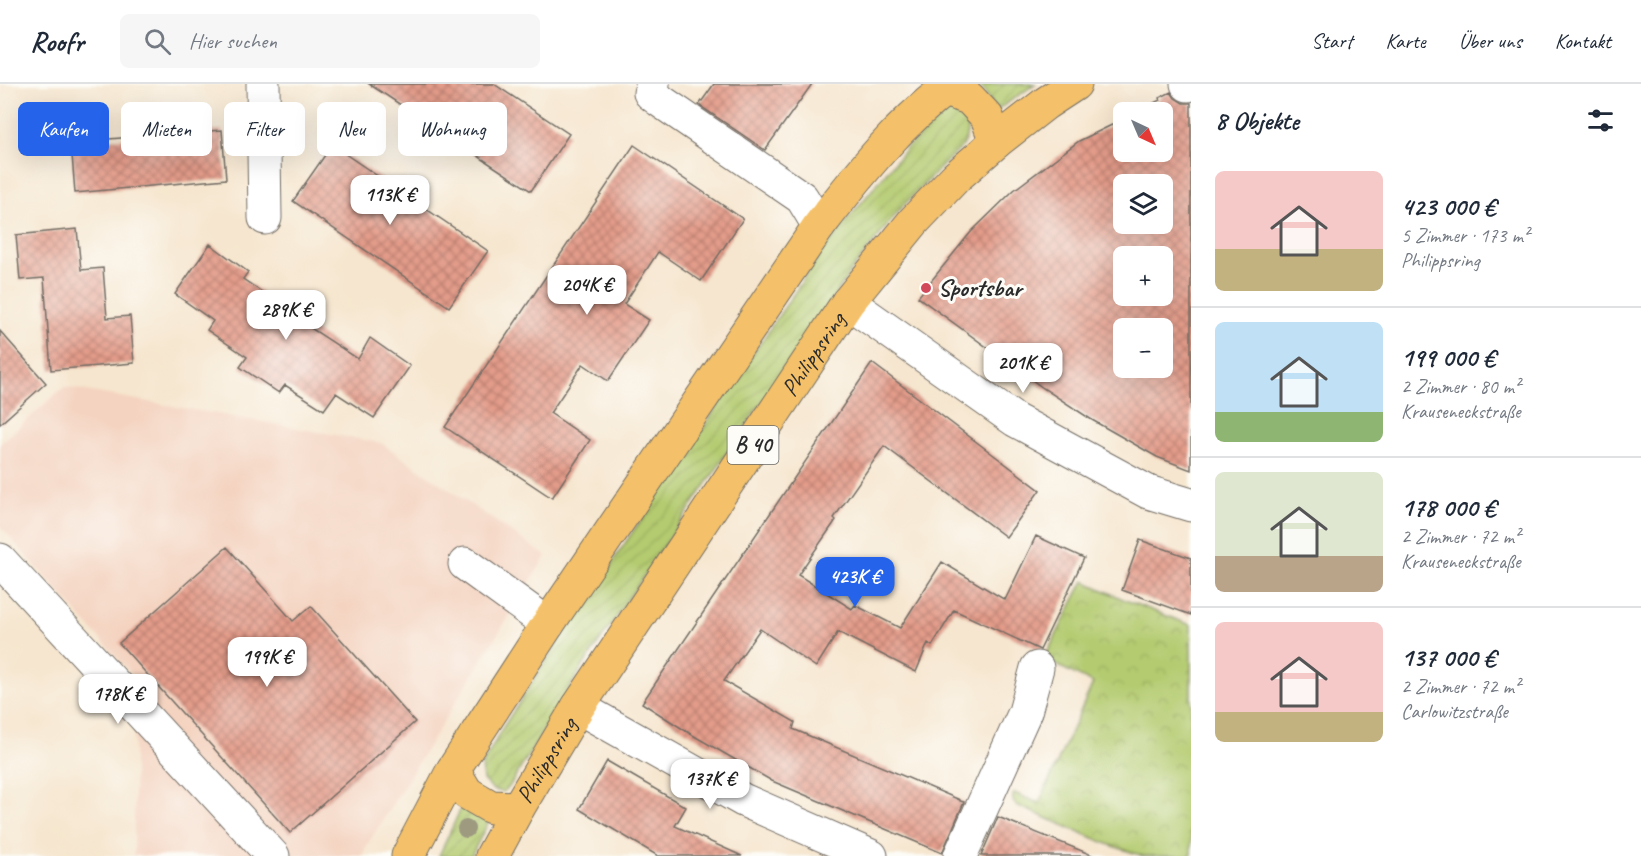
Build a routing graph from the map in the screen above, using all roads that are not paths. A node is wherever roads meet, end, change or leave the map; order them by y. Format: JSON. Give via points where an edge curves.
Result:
{"nodes":[{"id":1,"x":263,"y":84,"type":"edge"},
{"id":2,"x":1075,"y":84,"type":"edge"},
{"id":3,"x":948,"y":87,"type":"edge"},
{"id":4,"x":656,"y":92,"type":"edge"},
{"id":5,"x":996,"y":142,"type":"junction"},
{"id":6,"x":266,"y":218,"type":"dead end"},
{"id":7,"x":819,"y":226,"type":"junction"},
{"id":8,"x":848,"y":302,"type":"junction"},
{"id":9,"x":1191,"y":505,"type":"edge"},
{"id":10,"x":0,"y":560,"type":"edge"},
{"id":11,"x":465,"y":564,"type":"dead end"},
{"id":12,"x":548,"y":624,"type":"junction"},
{"id":13,"x":1037,"y":668,"type":"dead end"},
{"id":14,"x":578,"y":707,"type":"junction"},
{"id":15,"x":453,"y":770,"type":"junction"},
{"id":16,"x":518,"y":808,"type":"junction"},
{"id":17,"x":273,"y":856,"type":"edge"},
{"id":18,"x":408,"y":856,"type":"edge"},
{"id":19,"x":492,"y":856,"type":"edge"},
{"id":20,"x":871,"y":856,"type":"edge"},
{"id":21,"x":960,"y":856,"type":"edge"}],
"edges":[{"from":1,"to":6,"type":"street"},
{"from":2,"to":5,"type":"main road","name":"Philippsring","number":"B 40"},
{"from":3,"to":5,"type":"main road","via":[[981,110]]},
{"from":3,"to":7,"type":"main road","via":[[904,125],[861,171]]},
{"from":4,"to":7,"type":"street","via":[[802,198]]},
{"from":5,"to":8,"type":"main road","name":"Philippsring","number":"B 40","via":[[914,221]]},
{"from":7,"to":12,"type":"main road"},
{"from":8,"to":9,"type":"street","via":[[1015,420],[1148,492]]},
{"from":8,"to":14,"type":"main road","name":"Philippsring","number":"B 40"},
{"from":10,"to":17,"type":"street"},
{"from":11,"to":12,"type":"street"},
{"from":12,"to":15,"type":"main road"},
{"from":13,"to":21,"type":"street","via":[[1025,712]]},
{"from":14,"to":16,"type":"main road","name":"Philippsring","number":"B 40"},
{"from":14,"to":20,"type":"street","via":[[743,800]]},
{"from":15,"to":16,"type":"main road","via":[[467,793],[491,807]]},
{"from":15,"to":18,"type":"main road"},
{"from":16,"to":19,"type":"main road","name":"Philippsring","number":"B 40"}]}
